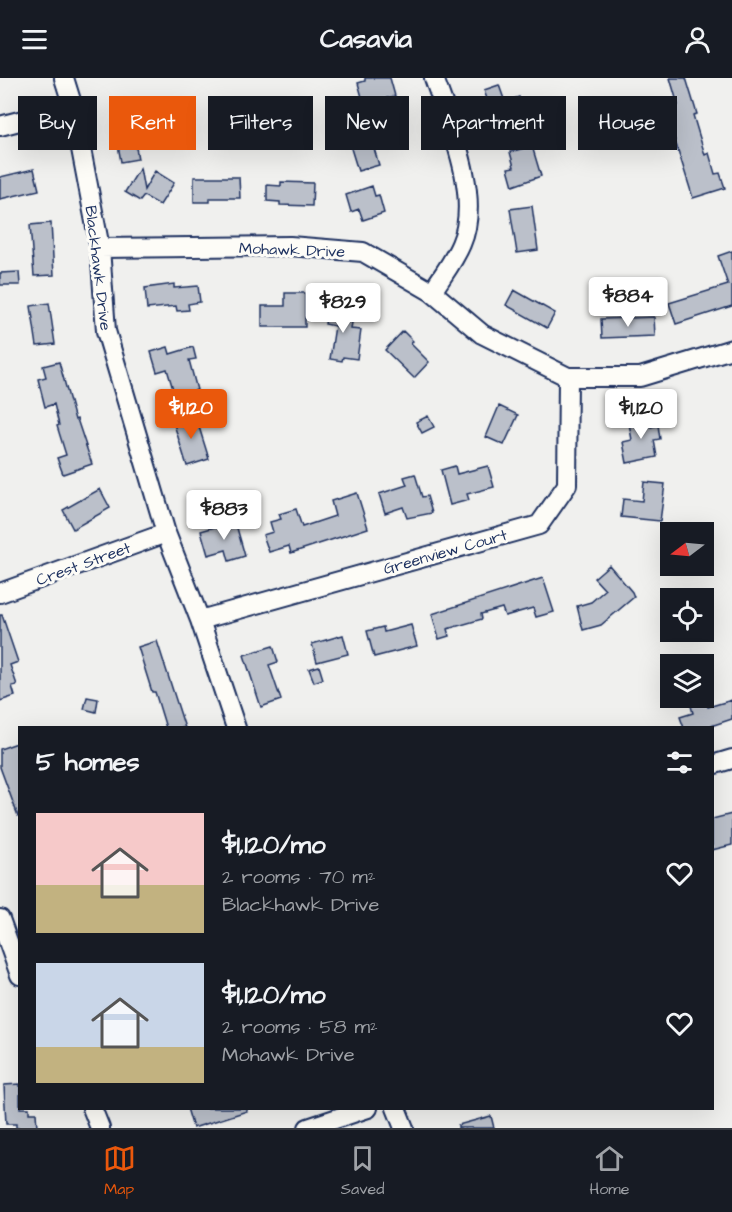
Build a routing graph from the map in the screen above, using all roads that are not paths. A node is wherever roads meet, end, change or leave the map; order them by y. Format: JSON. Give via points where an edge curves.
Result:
{"nodes":[{"id":1,"x":64,"y":78,"type":"edge"},
{"id":2,"x":434,"y":78,"type":"edge"},
{"id":3,"x":70,"y":96,"type":"edge"},
{"id":4,"x":18,"y":121,"type":"edge"},
{"id":5,"x":0,"y":126,"type":"edge"},
{"id":6,"x":81,"y":150,"type":"edge"},
{"id":7,"x":100,"y":248,"type":"junction"},
{"id":8,"x":432,"y":292,"type":"junction"},
{"id":9,"x":732,"y":349,"type":"edge"},
{"id":10,"x":568,"y":377,"type":"junction"},
{"id":11,"x":166,"y":533,"type":"junction"},
{"id":12,"x":0,"y":592,"type":"edge"},
{"id":13,"x":200,"y":620,"type":"junction"},
{"id":14,"x":235,"y":726,"type":"edge"},
{"id":15,"x":732,"y":759,"type":"edge"},
{"id":16,"x":714,"y":764,"type":"edge"},
{"id":17,"x":0,"y":919,"type":"edge"},
{"id":18,"x":18,"y":969,"type":"edge"},
{"id":19,"x":93,"y":1110,"type":"edge"},
{"id":20,"x":362,"y":1110,"type":"edge"},
{"id":21,"x":397,"y":1110,"type":"edge"},
{"id":22,"x":100,"y":1128,"type":"edge"},
{"id":23,"x":308,"y":1128,"type":"edge"},
{"id":24,"x":404,"y":1128,"type":"edge"}],
"edges":[{"from":1,"to":3,"type":"street","name":"Blackhawk Drive"},
{"from":2,"to":8,"type":"street","via":[[462,159],[467,224],[452,263]]},
{"from":4,"to":5,"type":"street"},
{"from":6,"to":7,"type":"street","name":"Blackhawk Drive"},
{"from":7,"to":8,"type":"street","name":"Mohawk Drive","via":[[290,246],[363,252]]},
{"from":7,"to":11,"type":"street","name":"Blackhawk Drive","via":[[106,331]]},
{"from":8,"to":10,"type":"street","name":"Mohawk Drive","via":[[482,334]]},
{"from":9,"to":10,"type":"street","name":"Mohawk Drive","via":[[640,377]]},
{"from":10,"to":13,"type":"street","name":"Greenview Court","via":[[567,485],[539,525]]},
{"from":11,"to":12,"type":"street","name":"Crest Street"},
{"from":11,"to":13,"type":"street","name":"Blackhawk Drive"},
{"from":13,"to":14,"type":"street","name":"Blackhawk Drive"},
{"from":15,"to":16,"type":"street"},
{"from":17,"to":18,"type":"street"},
{"from":19,"to":22,"type":"street"},
{"from":20,"to":23,"type":"street"},
{"from":21,"to":24,"type":"street"}]}
